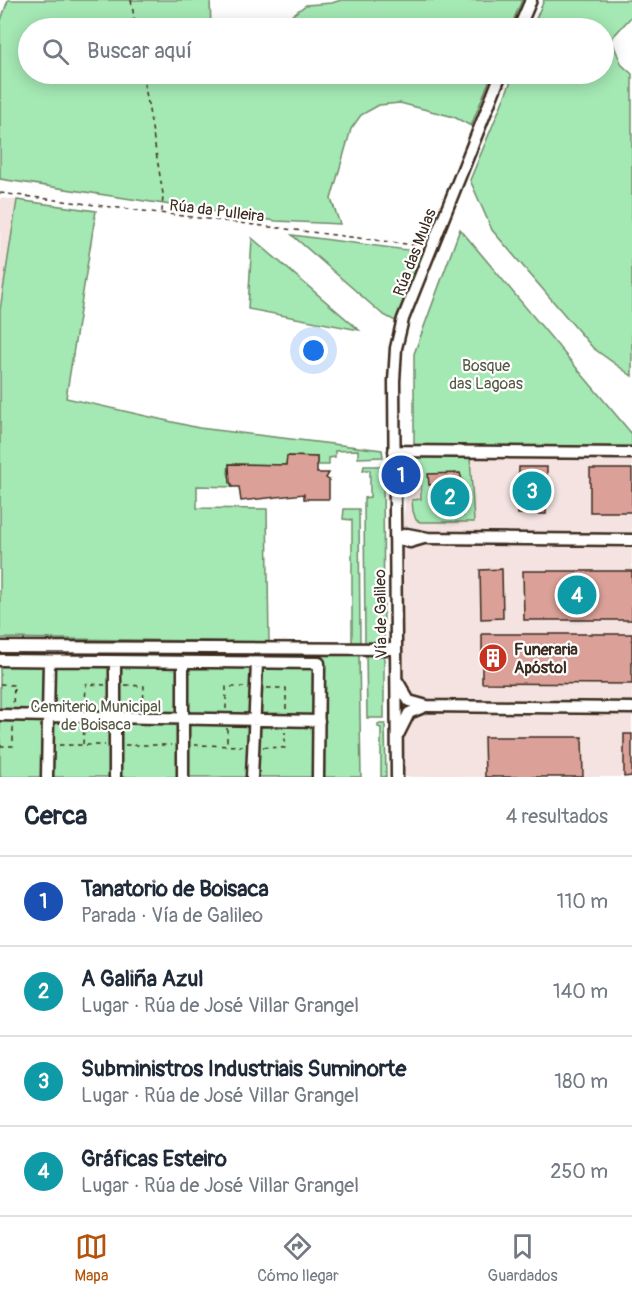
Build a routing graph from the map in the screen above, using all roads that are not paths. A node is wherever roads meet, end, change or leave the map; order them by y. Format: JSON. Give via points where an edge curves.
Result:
{"nodes":[{"id":1,"x":531,"y":0,"type":"edge"},
{"id":2,"x":523,"y":18,"type":"edge"},
{"id":3,"x":497,"y":84,"type":"edge"},
{"id":4,"x":394,"y":451,"type":"junction"},
{"id":5,"x":632,"y":453,"type":"edge"},
{"id":6,"x":395,"y":513,"type":"junction"},
{"id":7,"x":395,"y":538,"type":"junction"},
{"id":8,"x":424,"y":538,"type":"junction"},
{"id":9,"x":632,"y":540,"type":"edge"},
{"id":10,"x":395,"y":561,"type":"junction"},
{"id":11,"x":0,"y":647,"type":"edge"},
{"id":12,"x":396,"y":649,"type":"junction"},
{"id":13,"x":0,"y":660,"type":"edge"},
{"id":14,"x":49,"y":661,"type":"junction"},
{"id":15,"x":115,"y":662,"type":"junction"},
{"id":16,"x":183,"y":663,"type":"junction"},
{"id":17,"x":257,"y":663,"type":"junction"},
{"id":18,"x":396,"y":679,"type":"junction"},
{"id":19,"x":397,"y":698,"type":"junction"},
{"id":20,"x":409,"y":701,"type":"junction"},
{"id":21,"x":427,"y":706,"type":"junction"},
{"id":22,"x":632,"y":708,"type":"edge"},
{"id":23,"x":409,"y":713,"type":"junction"},
{"id":24,"x":0,"y":716,"type":"edge"},
{"id":25,"x":48,"y":716,"type":"junction"},
{"id":26,"x":397,"y":716,"type":"junction"},
{"id":27,"x":115,"y":718,"type":"junction"},
{"id":28,"x":183,"y":719,"type":"junction"},
{"id":29,"x":255,"y":720,"type":"junction"},
{"id":30,"x":319,"y":721,"type":"junction"},
{"id":31,"x":397,"y":737,"type":"junction"},
{"id":32,"x":47,"y":777,"type":"edge"},
{"id":33,"x":115,"y":777,"type":"edge"},
{"id":34,"x":183,"y":777,"type":"edge"},
{"id":35,"x":252,"y":777,"type":"edge"},
{"id":36,"x":318,"y":777,"type":"edge"},
{"id":37,"x":397,"y":777,"type":"edge"}],
"edges":[{"from":1,"to":2,"type":"street"},
{"from":3,"to":4,"type":"street","name":"Rúa das Mulas","via":[[396,348]]},
{"from":4,"to":5,"type":"street"},
{"from":4,"to":6,"type":"street","name":"Vía de Galileo"},
{"from":6,"to":7,"type":"street","name":"Vía de Galileo"},
{"from":6,"to":8,"type":"street","via":[[404,525]]},
{"from":7,"to":8,"type":"street","via":[[407,534]]},
{"from":7,"to":10,"type":"street","name":"Vía de Galileo"},
{"from":8,"to":9,"type":"street"},
{"from":8,"to":10,"type":"street","via":[[407,547]]},
{"from":10,"to":12,"type":"street","name":"Vía de Galileo"},
{"from":11,"to":12,"type":"street"},
{"from":12,"to":18,"type":"street","name":"Vía de Galileo"},
{"from":13,"to":14,"type":"street"},
{"from":14,"to":15,"type":"street"},
{"from":14,"to":25,"type":"street"},
{"from":15,"to":16,"type":"street"},
{"from":15,"to":27,"type":"street"},
{"from":16,"to":17,"type":"street"},
{"from":16,"to":28,"type":"street"},
{"from":17,"to":29,"type":"street"},
{"from":17,"to":30,"type":"street","via":[[319,663]]},
{"from":18,"to":19,"type":"street","name":"Vía de Galileo"},
{"from":18,"to":20,"type":"street"},
{"from":19,"to":20,"type":"street"},
{"from":19,"to":26,"type":"street","name":"Vía de Galileo"},
{"from":20,"to":21,"type":"street"},
{"from":20,"to":23,"type":"street"},
{"from":21,"to":22,"type":"street"},
{"from":21,"to":23,"type":"street"},
{"from":23,"to":26,"type":"street"},
{"from":23,"to":31,"type":"street"},
{"from":24,"to":25,"type":"street"},
{"from":25,"to":27,"type":"street"},
{"from":25,"to":32,"type":"street"},
{"from":26,"to":31,"type":"street","name":"Vía de Galileo"},
{"from":27,"to":28,"type":"street"},
{"from":27,"to":33,"type":"street"},
{"from":28,"to":29,"type":"street"},
{"from":28,"to":34,"type":"street"},
{"from":29,"to":30,"type":"street"},
{"from":29,"to":35,"type":"street"},
{"from":30,"to":36,"type":"street"},
{"from":31,"to":37,"type":"street","name":"Vía de Galileo"}]}
